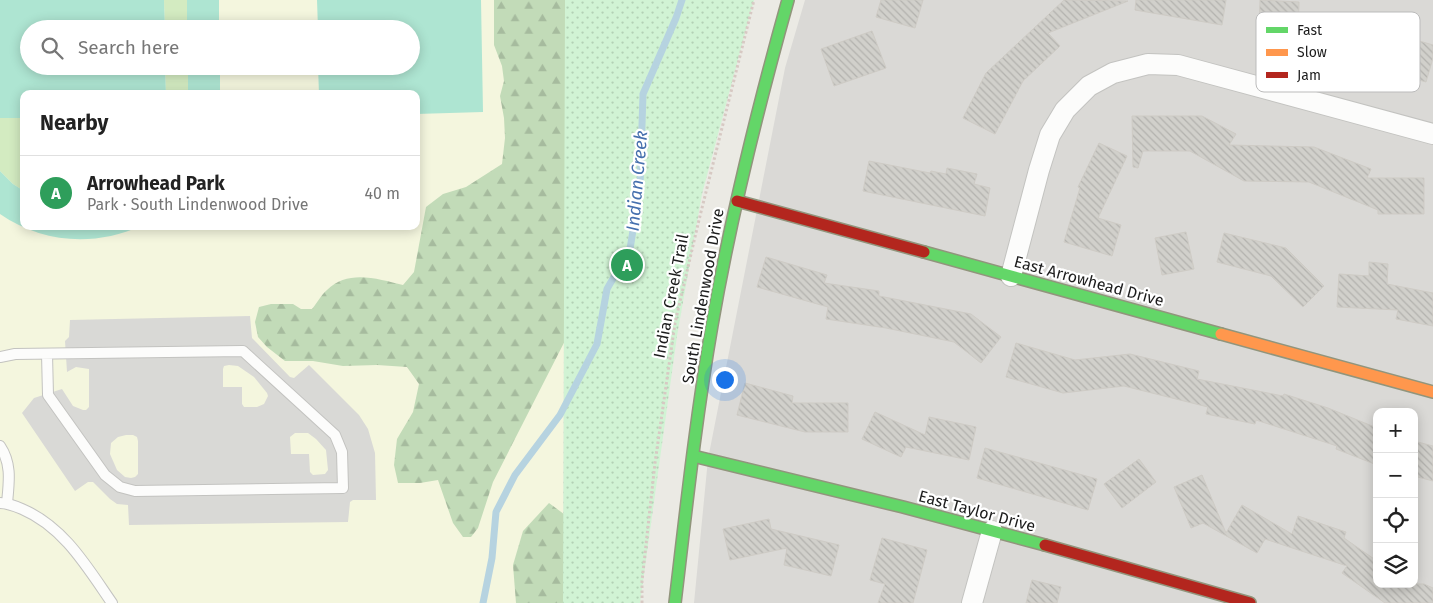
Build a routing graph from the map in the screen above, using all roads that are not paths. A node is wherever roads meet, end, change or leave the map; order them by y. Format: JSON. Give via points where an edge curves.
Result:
{"nodes":[{"id":1,"x":788,"y":0,"type":"edge"},
{"id":2,"x":1256,"y":86,"type":"edge"},
{"id":3,"x":1278,"y":92,"type":"edge"},
{"id":4,"x":1433,"y":134,"type":"edge"},
{"id":5,"x":737,"y":201,"type":"junction"},
{"id":6,"x":1011,"y":276,"type":"junction"},
{"id":7,"x":47,"y":354,"type":"junction"},
{"id":8,"x":0,"y":357,"type":"edge"},
{"id":9,"x":1433,"y":392,"type":"edge"},
{"id":10,"x":0,"y":446,"type":"edge"},
{"id":11,"x":693,"y":456,"type":"junction"},
{"id":12,"x":3,"y":503,"type":"edge"},
{"id":13,"x":992,"y":531,"type":"junction"},
{"id":14,"x":1238,"y":601,"type":"edge"},
{"id":15,"x":112,"y":603,"type":"edge"},
{"id":16,"x":675,"y":603,"type":"edge"},
{"id":17,"x":972,"y":603,"type":"edge"}],
"edges":[{"from":1,"to":5,"type":"street","name":"South Lindenwood Drive"},
{"from":2,"to":6,"type":"street","via":[[1178,65],[1148,64],[1113,73],[1089,86],[1066,110],[1050,135]]},
{"from":3,"to":4,"type":"street"},
{"from":5,"to":6,"type":"street","name":"East Arrowhead Drive"},
{"from":5,"to":11,"type":"street","name":"South Lindenwood Drive","via":[[712,325]]},
{"from":6,"to":9,"type":"street","name":"East Arrowhead Drive"},
{"from":7,"to":7,"type":"lane","via":[[243,351],[335,435],[342,452],[343,488],[135,491],[120,487],[105,475],[48,395]]},
{"from":7,"to":8,"type":"lane"},
{"from":10,"to":12,"type":"lane","via":[[10,472]]},
{"from":11,"to":13,"type":"street","name":"East Taylor Drive","via":[[831,488]]},
{"from":11,"to":16,"type":"street","name":"South Lindenwood Drive"},
{"from":12,"to":15,"type":"lane","via":[[45,521],[59,533]]},
{"from":13,"to":14,"type":"street","name":"East Taylor Drive"},
{"from":13,"to":17,"type":"street"}]}
